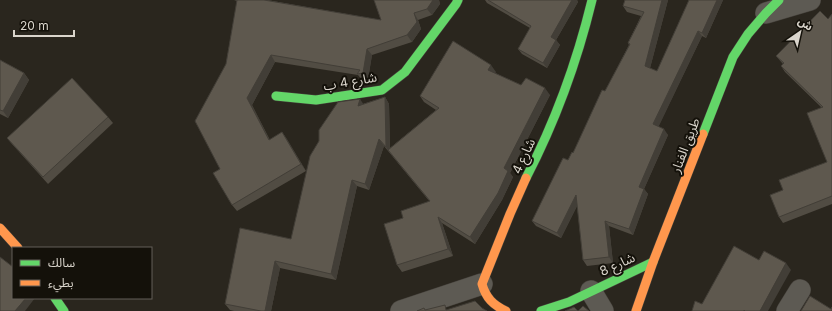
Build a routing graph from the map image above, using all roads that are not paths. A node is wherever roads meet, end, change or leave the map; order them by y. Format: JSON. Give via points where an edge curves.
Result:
{"nodes":[{"id":1,"x":458,"y":0,"type":"edge"},
{"id":2,"x":592,"y":0,"type":"edge"},
{"id":3,"x":810,"y":0,"type":"edge"},
{"id":4,"x":772,"y":6,"type":"edge"},
{"id":5,"x":276,"y":96,"type":"dead end"},
{"id":6,"x":0,"y":228,"type":"edge"},
{"id":7,"x":17,"y":247,"type":"edge"},
{"id":8,"x":653,"y":262,"type":"junction"},
{"id":9,"x":482,"y":284,"type":"junction"},
{"id":10,"x":800,"y":290,"type":"dead end"},
{"id":11,"x":591,"y":291,"type":"junction"},
{"id":12,"x":56,"y":299,"type":"edge"},
{"id":13,"x":64,"y":311,"type":"edge"},
{"id":14,"x":401,"y":311,"type":"edge"},
{"id":15,"x":506,"y":311,"type":"edge"},
{"id":16,"x":541,"y":311,"type":"edge"},
{"id":17,"x":603,"y":311,"type":"edge"},
{"id":18,"x":636,"y":311,"type":"edge"},
{"id":19,"x":787,"y":311,"type":"edge"}],
"edges":[{"from":1,"to":5,"type":"street","name":"شارع 4 ب","via":[[405,72],[382,90],[316,100]]},
{"from":2,"to":9,"type":"street","name":"شارع 4","via":[[559,107],[520,191]]},
{"from":3,"to":4,"type":"street"},
{"from":4,"to":8,"type":"street","name":"طريق الفنار","via":[[748,34],[733,57]]},
{"from":6,"to":7,"type":"street"},
{"from":8,"to":11,"type":"street","name":"شارع 8"},
{"from":8,"to":18,"type":"street","name":"طريق الفنار"},
{"from":9,"to":14,"type":"street"},
{"from":9,"to":15,"type":"street","via":[[488,299]]},
{"from":10,"to":19,"type":"street"},
{"from":11,"to":16,"type":"street","via":[[569,302]]},
{"from":11,"to":17,"type":"street"},
{"from":12,"to":13,"type":"street"}]}
